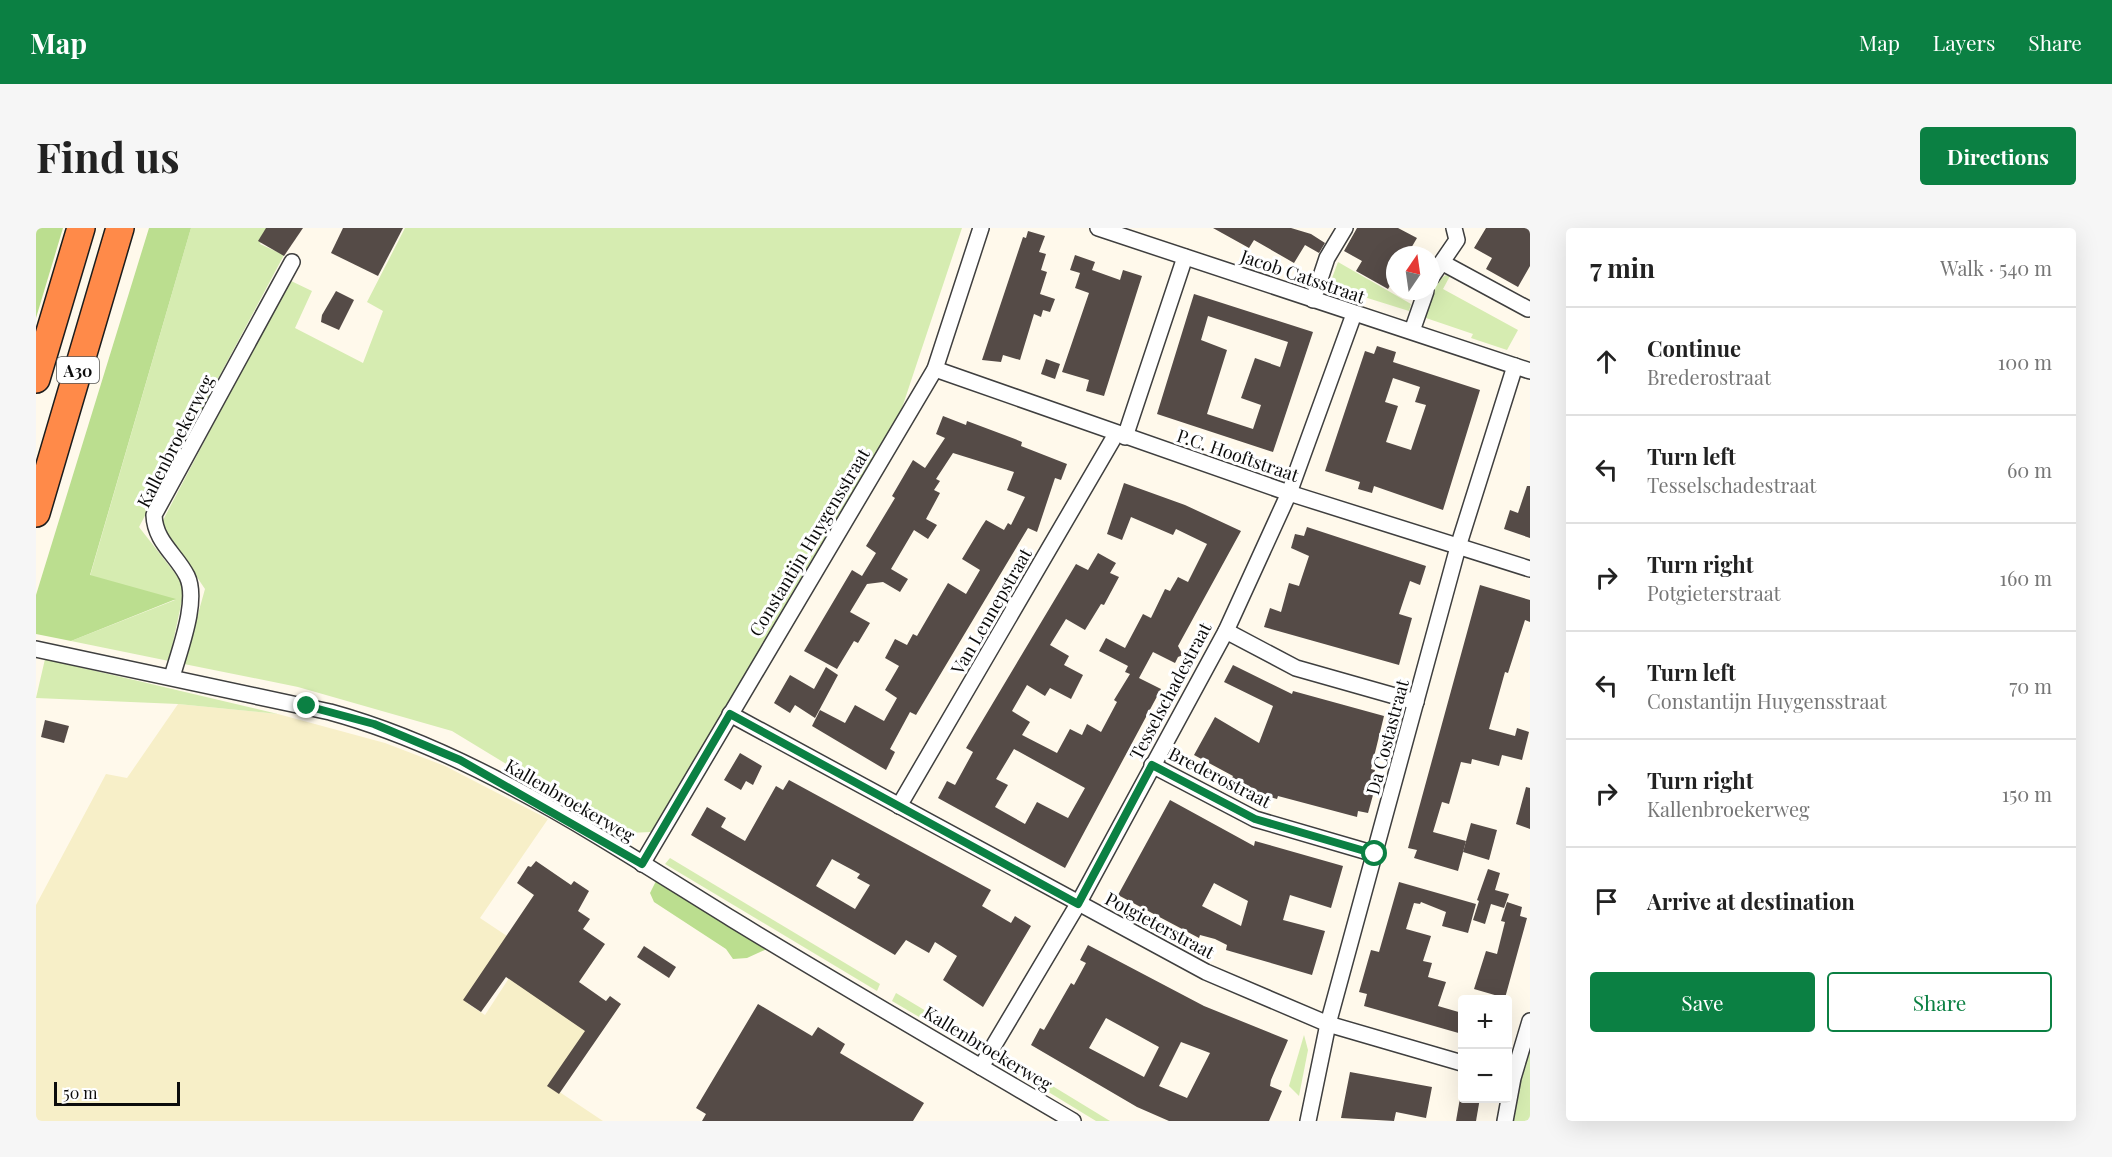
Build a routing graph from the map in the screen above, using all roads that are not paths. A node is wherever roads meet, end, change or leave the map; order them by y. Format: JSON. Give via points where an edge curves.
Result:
{"nodes":[{"id":1,"x":81,"y":228,"type":"edge"},
{"id":2,"x":120,"y":228,"type":"edge"},
{"id":3,"x":981,"y":228,"type":"edge"},
{"id":4,"x":1098,"y":228,"type":"edge"},
{"id":5,"x":1346,"y":228,"type":"edge"},
{"id":6,"x":1454,"y":228,"type":"edge"},
{"id":7,"x":1185,"y":257,"type":"junction"},
{"id":8,"x":292,"y":262,"type":"dead end"},
{"id":9,"x":1443,"y":263,"type":"junction"},
{"id":10,"x":1440,"y":267,"type":"edge"},
{"id":11,"x":1313,"y":300,"type":"junction"},
{"id":12,"x":1423,"y":300,"type":"edge"},
{"id":13,"x":1528,"y":309,"type":"dead end"},
{"id":14,"x":1354,"y":314,"type":"junction"},
{"id":15,"x":1412,"y":331,"type":"junction"},
{"id":16,"x":1515,"y":366,"type":"junction"},
{"id":17,"x":935,"y":369,"type":"junction"},
{"id":18,"x":1530,"y":371,"type":"edge"},
{"id":19,"x":36,"y":379,"type":"edge"},
{"id":20,"x":1121,"y":435,"type":"junction"},
{"id":21,"x":1289,"y":493,"type":"junction"},
{"id":22,"x":36,"y":513,"type":"edge"},
{"id":23,"x":1458,"y":547,"type":"junction"},
{"id":24,"x":1530,"y":569,"type":"edge"},
{"id":25,"x":1226,"y":631,"type":"junction"},
{"id":26,"x":36,"y":649,"type":"edge"},
{"id":27,"x":172,"y":677,"type":"junction"},
{"id":28,"x":1416,"y":702,"type":"junction"},
{"id":29,"x":730,"y":714,"type":"junction"},
{"id":30,"x":1152,"y":765,"type":"junction"},
{"id":31,"x":899,"y":806,"type":"junction"},
{"id":32,"x":1375,"y":854,"type":"junction"},
{"id":33,"x":642,"y":864,"type":"junction"},
{"id":34,"x":1078,"y":904,"type":"junction"},
{"id":35,"x":1530,"y":1022,"type":"edge"},
{"id":36,"x":1328,"y":1024,"type":"junction"},
{"id":37,"x":1458,"y":1062,"type":"edge"},
{"id":38,"x":981,"y":1067,"type":"junction"},
{"id":39,"x":1512,"y":1072,"type":"edge"},
{"id":40,"x":1507,"y":1103,"type":"edge"},
{"id":41,"x":1073,"y":1121,"type":"edge"},
{"id":42,"x":1308,"y":1121,"type":"edge"},
{"id":43,"x":1505,"y":1121,"type":"edge"}],
"edges":[{"from":1,"to":19,"type":"highway","number":"A30"},
{"from":2,"to":22,"type":"highway","number":"A30"},
{"from":3,"to":17,"type":"street","name":"Constantijn Huygensstraat"},
{"from":4,"to":7,"type":"street","name":"Jacob Catsstraat"},
{"from":5,"to":11,"type":"street","via":[[1327,258]]},
{"from":6,"to":9,"type":"street","via":[[1457,240]]},
{"from":7,"to":11,"type":"street","name":"Jacob Catsstraat"},
{"from":7,"to":20,"type":"street","name":"Van Lennepstraat"},
{"from":8,"to":27,"type":"street","name":"Kallenbroekerweg","via":[[154,515],[155,530],[188,577],[191,594]]},
{"from":9,"to":10,"type":"street"},
{"from":9,"to":13,"type":"street"},
{"from":11,"to":14,"type":"street","name":"Jacob Catsstraat"},
{"from":12,"to":15,"type":"street"},
{"from":14,"to":15,"type":"street","name":"Jacob Catsstraat"},
{"from":14,"to":21,"type":"street","name":"Tesselschadestraat"},
{"from":15,"to":16,"type":"street","name":"Jacob Catsstraat"},
{"from":16,"to":18,"type":"street","name":"Jacob Catsstraat"},
{"from":16,"to":23,"type":"street","name":"Da Costastraat"},
{"from":17,"to":20,"type":"street","name":"P.C. Hooftstraat"},
{"from":17,"to":29,"type":"street","name":"Constantijn Huygensstraat"},
{"from":20,"to":21,"type":"street","name":"P.C. Hooftstraat"},
{"from":20,"to":31,"type":"street","name":"Van Lennepstraat"},
{"from":21,"to":23,"type":"street","name":"P.C. Hooftstraat"},
{"from":21,"to":25,"type":"street","name":"Tesselschadestraat"},
{"from":23,"to":24,"type":"street","name":"P.C. Hooftstraat"},
{"from":23,"to":28,"type":"street","name":"Da Costastraat"},
{"from":25,"to":28,"type":"street","via":[[1296,668]]},
{"from":25,"to":30,"type":"street","name":"Tesselschadestraat"},
{"from":26,"to":27,"type":"street","name":"Kallenbroekerweg"},
{"from":27,"to":33,"type":"street","name":"Kallenbroekerweg","via":[[330,712],[395,732],[460,760]]},
{"from":28,"to":32,"type":"street","name":"Da Costastraat"},
{"from":29,"to":31,"type":"street","name":"Potgieterstraat"},
{"from":29,"to":33,"type":"street","name":"Constantijn Huygensstraat"},
{"from":30,"to":32,"type":"street","name":"Brederostraat","via":[[1255,819]]},
{"from":30,"to":34,"type":"street","name":"Tesselschadestraat"},
{"from":31,"to":34,"type":"street","name":"Potgieterstraat"},
{"from":32,"to":36,"type":"street","name":"Da Costastraat"},
{"from":33,"to":38,"type":"street","name":"Kallenbroekerweg"},
{"from":34,"to":36,"type":"street","name":"Potgieterstraat","via":[[1206,972]]},
{"from":34,"to":38,"type":"street","name":"Tesselschadestraat"},
{"from":35,"to":39,"type":"street"},
{"from":36,"to":37,"type":"street","name":"Potgieterstraat"},
{"from":36,"to":42,"type":"street","name":"Da Costastraat"},
{"from":38,"to":41,"type":"street","name":"Kallenbroekerweg"},
{"from":40,"to":43,"type":"street"}]}
